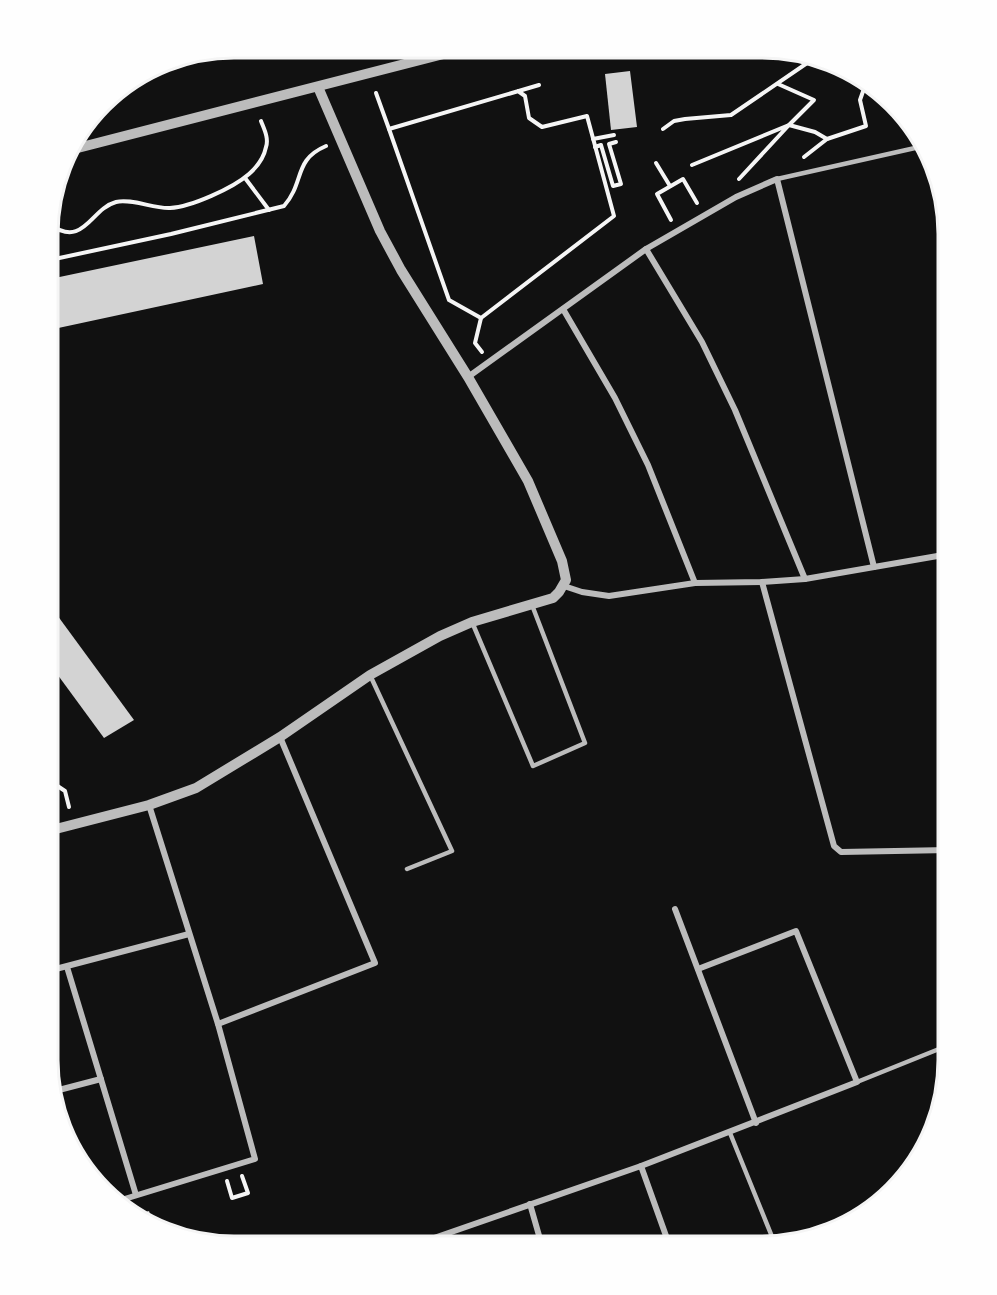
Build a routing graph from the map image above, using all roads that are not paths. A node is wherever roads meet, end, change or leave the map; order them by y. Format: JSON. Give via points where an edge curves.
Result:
{"nodes":[{"id":1,"x":429,"y":58,"type":"edge"},
{"id":2,"x":318,"y":87,"type":"junction"},
{"id":3,"x":81,"y":147,"type":"edge"},
{"id":4,"x":915,"y":148,"type":"edge"},
{"id":5,"x":777,"y":179,"type":"junction"},
{"id":6,"x":646,"y":249,"type":"junction"},
{"id":7,"x":562,"y":309,"type":"junction"},
{"id":8,"x":468,"y":377,"type":"junction"},
{"id":9,"x":938,"y":556,"type":"edge"},
{"id":10,"x":874,"y":567,"type":"junction"},
{"id":11,"x":805,"y":579,"type":"junction"},
{"id":12,"x":762,"y":582,"type":"junction"},
{"id":13,"x":695,"y":583,"type":"junction"},
{"id":14,"x":564,"y":586,"type":"junction"},
{"id":15,"x":532,"y":605,"type":"junction"},
{"id":16,"x":472,"y":622,"type":"junction"},
{"id":17,"x":370,"y":675,"type":"junction"},
{"id":18,"x":280,"y":737,"type":"junction"},
{"id":19,"x":149,"y":805,"type":"junction"},
{"id":20,"x":58,"y":828,"type":"edge"},
{"id":21,"x":938,"y":850,"type":"edge"},
{"id":22,"x":406,"y":869,"type":"dead end"},
{"id":23,"x":675,"y":909,"type":"dead end"},
{"id":24,"x":189,"y":934,"type":"junction"},
{"id":25,"x":66,"y":967,"type":"junction"},
{"id":26,"x":58,"y":969,"type":"edge"},
{"id":27,"x":698,"y":969,"type":"junction"},
{"id":28,"x":218,"y":1024,"type":"junction"},
{"id":29,"x":938,"y":1049,"type":"edge"},
{"id":30,"x":101,"y":1079,"type":"junction"},
{"id":31,"x":857,"y":1082,"type":"junction"},
{"id":32,"x":61,"y":1090,"type":"edge"},
{"id":33,"x":756,"y":1123,"type":"junction"},
{"id":34,"x":730,"y":1133,"type":"junction"},
{"id":35,"x":641,"y":1166,"type":"junction"},
{"id":36,"x":136,"y":1195,"type":"junction"},
{"id":37,"x":125,"y":1199,"type":"edge"},
{"id":38,"x":530,"y":1204,"type":"junction"},
{"id":39,"x":445,"y":1236,"type":"edge"},
{"id":40,"x":539,"y":1236,"type":"edge"},
{"id":41,"x":666,"y":1236,"type":"edge"},
{"id":42,"x":772,"y":1236,"type":"edge"}],
"edges":[{"from":1,"to":2,"type":"street"},
{"from":2,"to":3,"type":"street"},
{"from":2,"to":8,"type":"street","via":[[380,231]]},
{"from":4,"to":5,"type":"lane"},
{"from":5,"to":6,"type":"street","via":[[736,197]]},
{"from":5,"to":10,"type":"street"},
{"from":6,"to":7,"type":"street"},
{"from":6,"to":11,"type":"street","via":[[702,342],[735,410]]},
{"from":7,"to":8,"type":"street"},
{"from":7,"to":13,"type":"street","via":[[615,398],[648,465]]},
{"from":8,"to":14,"type":"street","via":[[528,481],[562,561]]},
{"from":9,"to":10,"type":"street"},
{"from":10,"to":11,"type":"street"},
{"from":11,"to":12,"type":"street"},
{"from":12,"to":13,"type":"street"},
{"from":12,"to":21,"type":"street","via":[[834,846],[841,852]]},
{"from":13,"to":14,"type":"street","via":[[609,596]]},
{"from":14,"to":15,"type":"street","via":[[554,598]]},
{"from":15,"to":16,"type":"street"},
{"from":15,"to":16,"type":"lane","via":[[585,743],[533,766]]},
{"from":16,"to":17,"type":"street"},
{"from":17,"to":18,"type":"street"},
{"from":17,"to":22,"type":"lane","via":[[452,851]]},
{"from":18,"to":19,"type":"street","via":[[196,788]]},
{"from":18,"to":28,"type":"street","via":[[375,963]]},
{"from":19,"to":20,"type":"street"},
{"from":19,"to":24,"type":"street"},
{"from":23,"to":27,"type":"street"},
{"from":24,"to":25,"type":"street"},
{"from":24,"to":28,"type":"street"},
{"from":25,"to":26,"type":"street"},
{"from":25,"to":30,"type":"street"},
{"from":27,"to":31,"type":"street","via":[[796,931]]},
{"from":27,"to":33,"type":"street"},
{"from":28,"to":36,"type":"street","via":[[255,1159]]},
{"from":29,"to":31,"type":"lane"},
{"from":30,"to":32,"type":"street"},
{"from":30,"to":36,"type":"street"},
{"from":31,"to":33,"type":"street"},
{"from":33,"to":34,"type":"street"},
{"from":34,"to":35,"type":"street"},
{"from":34,"to":42,"type":"lane"},
{"from":35,"to":38,"type":"street"},
{"from":35,"to":41,"type":"street"},
{"from":36,"to":37,"type":"street"},
{"from":38,"to":39,"type":"street"},
{"from":38,"to":40,"type":"street"}]}
